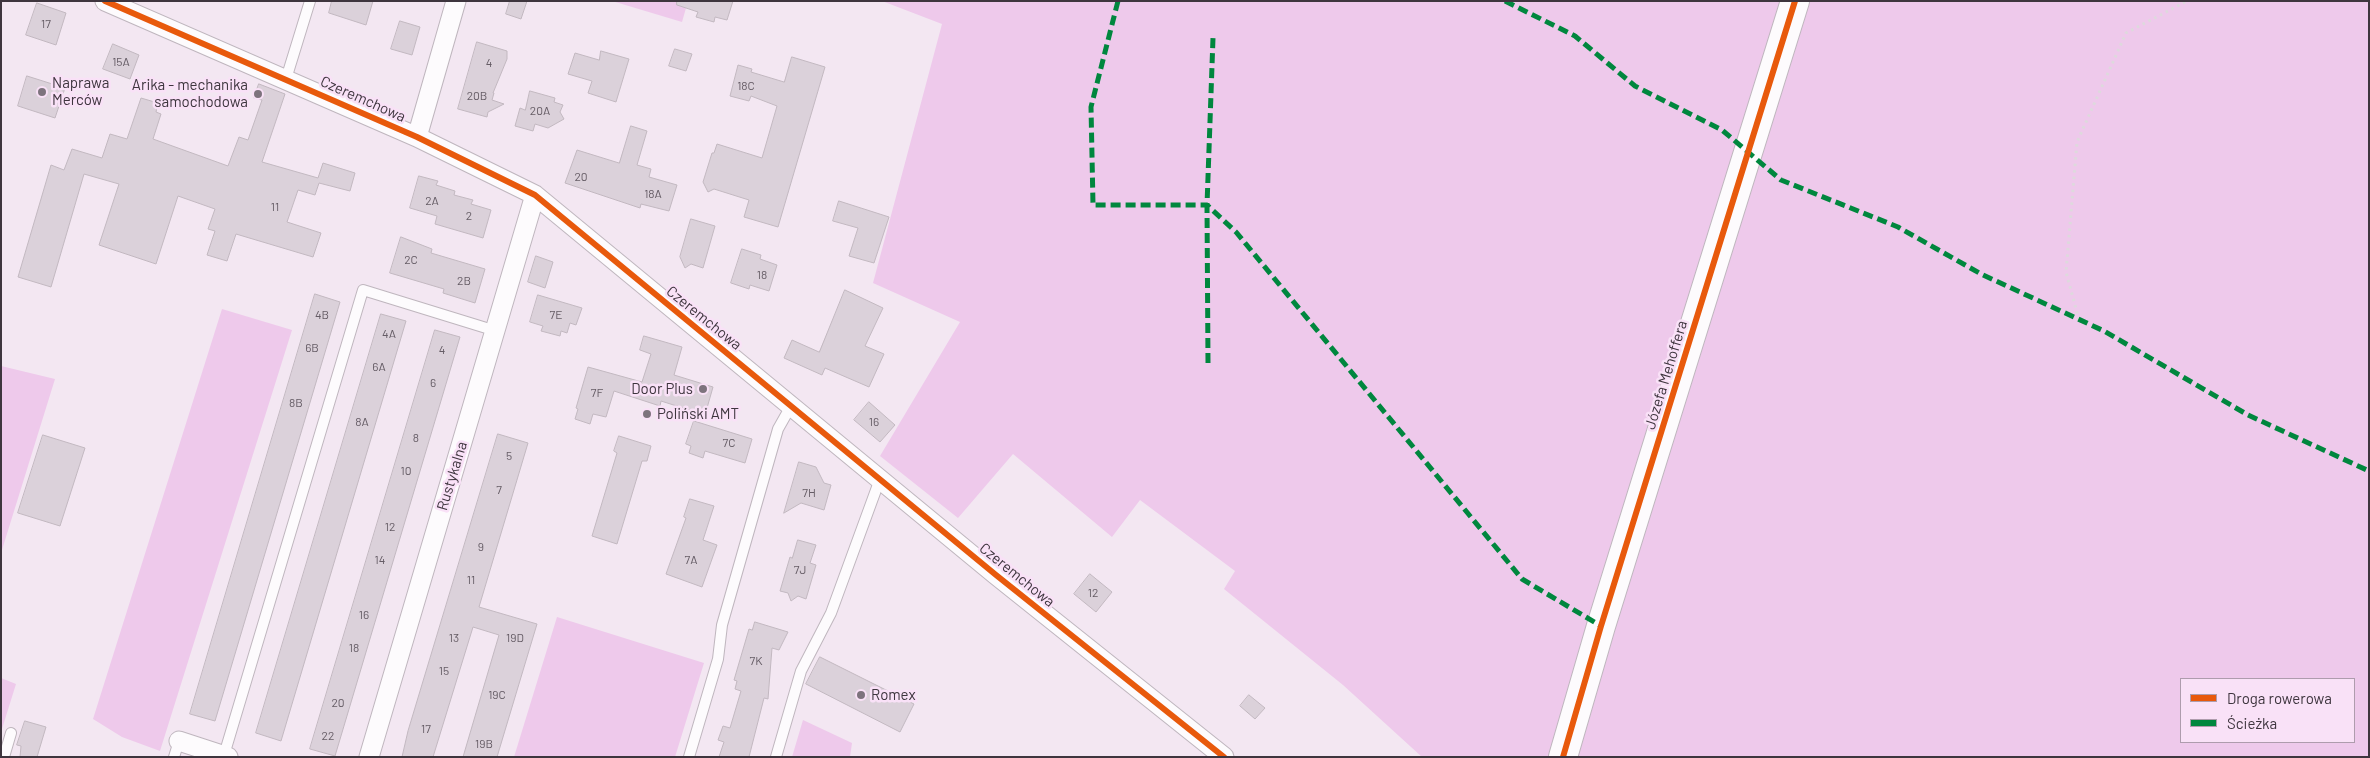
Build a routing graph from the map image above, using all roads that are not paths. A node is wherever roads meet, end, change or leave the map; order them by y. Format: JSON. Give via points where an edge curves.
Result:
{"nodes":[{"id":1,"x":105,"y":1,"type":"edge"},
{"id":2,"x":310,"y":1,"type":"edge"},
{"id":3,"x":456,"y":1,"type":"edge"},
{"id":4,"x":1795,"y":1,"type":"edge"},
{"id":5,"x":286,"y":78,"type":"junction"},
{"id":6,"x":416,"y":137,"type":"junction"},
{"id":7,"x":535,"y":195,"type":"junction"},
{"id":8,"x":496,"y":331,"type":"junction"},
{"id":9,"x":791,"y":406,"type":"junction"},
{"id":10,"x":880,"y":479,"type":"junction"},
{"id":11,"x":11,"y":733,"type":"dead end"},
{"id":12,"x":176,"y":749,"type":"edge"},
{"id":13,"x":226,"y":756,"type":"edge"},
{"id":14,"x":4,"y":757,"type":"edge"},
{"id":15,"x":369,"y":757,"type":"edge"},
{"id":16,"x":689,"y":757,"type":"edge"},
{"id":17,"x":776,"y":757,"type":"edge"},
{"id":18,"x":1224,"y":757,"type":"edge"},
{"id":19,"x":1563,"y":757,"type":"edge"}],
"edges":[{"from":1,"to":5,"type":"street","name":"Czeremchowa"},
{"from":2,"to":5,"type":"lane"},
{"from":3,"to":6,"type":"street"},
{"from":4,"to":19,"type":"street","name":"Józefa Mehoffera","via":[[1600,626]]},
{"from":5,"to":6,"type":"street","name":"Czeremchowa"},
{"from":6,"to":7,"type":"street","name":"Czeremchowa"},
{"from":7,"to":8,"type":"street","name":"Rustykalna"},
{"from":7,"to":9,"type":"street","name":"Czeremchowa"},
{"from":8,"to":13,"type":"lane","via":[[363,290]]},
{"from":8,"to":15,"type":"street","name":"Rustykalna"},
{"from":9,"to":10,"type":"street","name":"Czeremchowa"},
{"from":9,"to":16,"type":"lane","via":[[778,429]]},
{"from":10,"to":17,"type":"lane","via":[[831,613],[801,671]]},
{"from":10,"to":18,"type":"street","name":"Czeremchowa"},
{"from":11,"to":14,"type":"lane"},
{"from":12,"to":13,"type":"street"}]}
